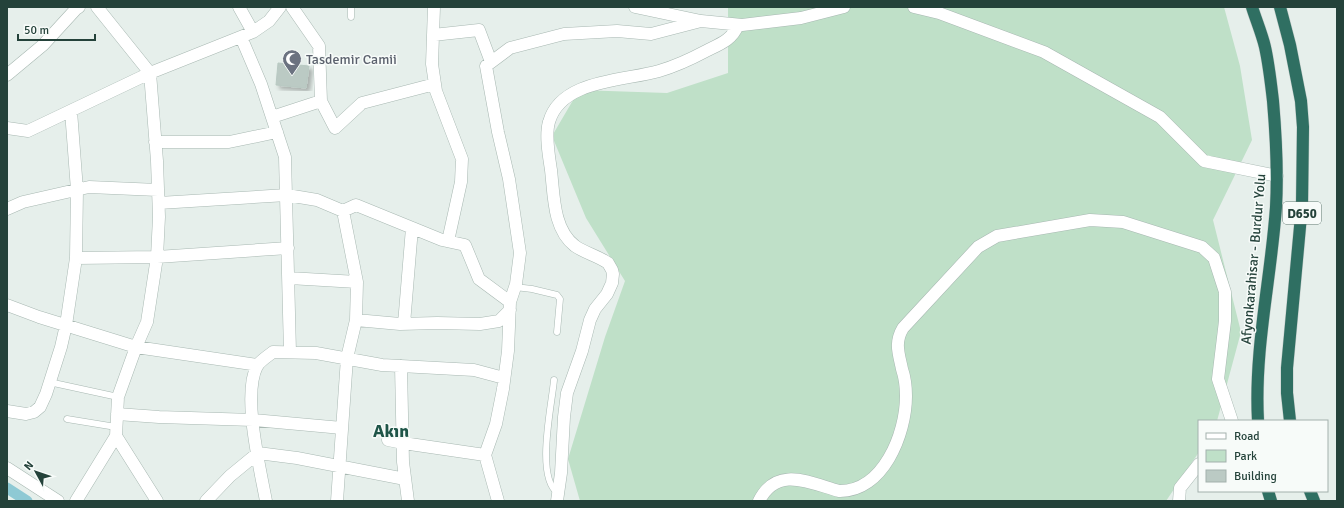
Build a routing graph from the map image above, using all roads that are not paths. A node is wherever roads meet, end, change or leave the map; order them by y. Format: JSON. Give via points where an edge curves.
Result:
{"nodes":[{"id":1,"x":79,"y":7,"type":"edge"},
{"id":2,"x":97,"y":7,"type":"edge"},
{"id":3,"x":239,"y":7,"type":"edge"},
{"id":4,"x":280,"y":7,"type":"edge"},
{"id":5,"x":292,"y":7,"type":"edge"},
{"id":6,"x":351,"y":7,"type":"edge"},
{"id":7,"x":434,"y":7,"type":"edge"},
{"id":8,"x":635,"y":7,"type":"edge"},
{"id":9,"x":844,"y":7,"type":"edge"},
{"id":10,"x":914,"y":7,"type":"edge"},
{"id":11,"x":1252,"y":7,"type":"edge"},
{"id":12,"x":1280,"y":7,"type":"edge"},
{"id":13,"x":351,"y":17,"type":"dead end"},
{"id":14,"x":701,"y":21,"type":"junction"},
{"id":15,"x":738,"y":25,"type":"junction"},
{"id":16,"x":253,"y":32,"type":"junction"},
{"id":17,"x":433,"y":35,"type":"junction"},
{"id":18,"x":241,"y":37,"type":"junction"},
{"id":19,"x":491,"y":62,"type":"junction"},
{"id":20,"x":150,"y":73,"type":"junction"},
{"id":21,"x":7,"y":75,"type":"edge"},
{"id":22,"x":435,"y":84,"type":"junction"},
{"id":23,"x":321,"y":101,"type":"junction"},
{"id":24,"x":71,"y":111,"type":"junction"},
{"id":25,"x":272,"y":117,"type":"junction"},
{"id":26,"x":7,"y":128,"type":"edge"},
{"id":27,"x":277,"y":132,"type":"junction"},
{"id":28,"x":156,"y":142,"type":"junction"},
{"id":29,"x":1277,"y":176,"type":"junction"},
{"id":30,"x":77,"y":190,"type":"junction"},
{"id":31,"x":158,"y":190,"type":"junction"},
{"id":32,"x":286,"y":195,"type":"junction"},
{"id":33,"x":158,"y":203,"type":"junction"},
{"id":34,"x":7,"y":209,"type":"edge"},
{"id":35,"x":343,"y":211,"type":"junction"},
{"id":36,"x":412,"y":228,"type":"junction"},
{"id":37,"x":448,"y":241,"type":"junction"},
{"id":38,"x":288,"y":248,"type":"junction"},
{"id":39,"x":157,"y":257,"type":"junction"},
{"id":40,"x":76,"y":258,"type":"junction"},
{"id":41,"x":289,"y":278,"type":"junction"},
{"id":42,"x":357,"y":282,"type":"junction"},
{"id":43,"x":515,"y":286,"type":"junction"},
{"id":44,"x":7,"y":305,"type":"edge"},
{"id":45,"x":510,"y":306,"type":"junction"},
{"id":46,"x":356,"y":320,"type":"junction"},
{"id":47,"x":404,"y":324,"type":"junction"},
{"id":48,"x":66,"y":325,"type":"junction"},
{"id":49,"x":557,"y":332,"type":"dead end"},
{"id":50,"x":136,"y":347,"type":"junction"},
{"id":51,"x":290,"y":352,"type":"junction"},
{"id":52,"x":346,"y":358,"type":"junction"},
{"id":53,"x":258,"y":365,"type":"junction"},
{"id":54,"x":401,"y":366,"type":"junction"},
{"id":55,"x":504,"y":378,"type":"junction"},
{"id":56,"x":554,"y":380,"type":"dead end"},
{"id":57,"x":49,"y":382,"type":"junction"},
{"id":58,"x":118,"y":397,"type":"junction"},
{"id":59,"x":7,"y":411,"type":"edge"},
{"id":60,"x":117,"y":414,"type":"junction"},
{"id":61,"x":67,"y":419,"type":"dead end"},
{"id":62,"x":253,"y":420,"type":"junction"},
{"id":63,"x":1232,"y":420,"type":"edge"},
{"id":64,"x":1258,"y":420,"type":"edge"},
{"id":65,"x":1290,"y":420,"type":"edge"},
{"id":66,"x":342,"y":428,"type":"junction"},
{"id":67,"x":116,"y":432,"type":"junction"},
{"id":68,"x":388,"y":440,"type":"dead end"},
{"id":69,"x":403,"y":443,"type":"junction"},
{"id":70,"x":258,"y":453,"type":"junction"},
{"id":71,"x":485,"y":455,"type":"junction"},
{"id":72,"x":1198,"y":465,"type":"edge"},
{"id":73,"x":340,"y":466,"type":"junction"},
{"id":74,"x":7,"y":468,"type":"edge"},
{"id":75,"x":405,"y":478,"type":"junction"},
{"id":76,"x":558,"y":497,"type":"edge"},
{"id":77,"x":58,"y":501,"type":"edge"},
{"id":78,"x":76,"y":501,"type":"edge"},
{"id":79,"x":158,"y":501,"type":"edge"},
{"id":80,"x":206,"y":501,"type":"edge"},
{"id":81,"x":266,"y":501,"type":"edge"},
{"id":82,"x":337,"y":501,"type":"edge"},
{"id":83,"x":408,"y":501,"type":"edge"},
{"id":84,"x":498,"y":501,"type":"edge"},
{"id":85,"x":759,"y":501,"type":"edge"},
{"id":86,"x":1179,"y":501,"type":"edge"}],
"edges":[{"from":1,"to":21,"type":"street","via":[[43,45]]},
{"from":2,"to":20,"type":"street"},
{"from":3,"to":16,"type":"street"},
{"from":4,"to":16,"type":"street","via":[[269,21]]},
{"from":5,"to":23,"type":"street","via":[[319,46]]},
{"from":6,"to":13,"type":"lane"},
{"from":7,"to":17,"type":"street"},
{"from":8,"to":14,"type":"street"},
{"from":9,"to":15,"type":"street","via":[[802,18]]},
{"from":10,"to":29,"type":"street","via":[[939,13],[1044,52],[1160,117],[1204,160]]},
{"from":11,"to":29,"type":"highway","name":"Afyonkarahisar - Burdur Yolu","number":"D650","via":[[1265,48],[1271,88]]},
{"from":12,"to":65,"type":"highway","number":"D650","via":[[1300,94],[1303,127],[1302,205],[1287,368]]},
{"from":14,"to":15,"type":"street"},
{"from":14,"to":19,"type":"street","via":[[651,34],[616,31],[564,34],[510,48]]},
{"from":15,"to":76,"type":"street","via":[[732,36],[722,43],[681,63],[647,74],[610,80],[568,96],[556,107],[549,121],[547,129],[550,165],[559,223],[571,242],[608,263],[613,274],[607,294],[590,320],[567,393]]},
{"from":16,"to":18,"type":"street"},
{"from":17,"to":19,"type":"street","via":[[479,30]]},
{"from":17,"to":22,"type":"street","via":[[432,64]]},
{"from":18,"to":20,"type":"street"},
{"from":18,"to":25,"type":"street","via":[[262,84]]},
{"from":19,"to":43,"type":"street","via":[[486,66],[509,179],[520,253]]},
{"from":20,"to":24,"type":"street"},
{"from":20,"to":28,"type":"street"},
{"from":22,"to":23,"type":"street","via":[[362,103],[335,128]]},
{"from":22,"to":37,"type":"street","via":[[462,159],[461,182]]},
{"from":23,"to":25,"type":"street"},
{"from":24,"to":26,"type":"street","via":[[28,131]]},
{"from":24,"to":30,"type":"street"},
{"from":25,"to":27,"type":"street"},
{"from":27,"to":28,"type":"street","via":[[229,142]]},
{"from":27,"to":32,"type":"street","via":[[285,157]]},
{"from":28,"to":31,"type":"street"},
{"from":29,"to":64,"type":"highway","name":"Afyonkarahisar - Burdur Yolu","number":"D650","via":[[1276,208],[1258,363]]},
{"from":30,"to":31,"type":"street","via":[[89,187]]},
{"from":30,"to":34,"type":"street","via":[[24,202]]},
{"from":30,"to":40,"type":"street"},
{"from":31,"to":33,"type":"street"},
{"from":32,"to":33,"type":"street"},
{"from":32,"to":35,"type":"street","via":[[318,200]]},
{"from":32,"to":38,"type":"street"},
{"from":33,"to":39,"type":"street"},
{"from":35,"to":36,"type":"street","via":[[356,205]]},
{"from":35,"to":42,"type":"street"},
{"from":36,"to":37,"type":"street"},
{"from":36,"to":47,"type":"street"},
{"from":37,"to":45,"type":"street","via":[[464,245],[479,279]]},
{"from":38,"to":39,"type":"street"},
{"from":38,"to":41,"type":"street"},
{"from":39,"to":40,"type":"street"},
{"from":39,"to":50,"type":"street","via":[[147,322]]},
{"from":40,"to":48,"type":"street"},
{"from":41,"to":42,"type":"street"},
{"from":41,"to":51,"type":"street"},
{"from":42,"to":46,"type":"street"},
{"from":43,"to":45,"type":"street"},
{"from":43,"to":49,"type":"lane","via":[[557,295],[560,299]]},
{"from":44,"to":48,"type":"street"},
{"from":45,"to":47,"type":"street","via":[[499,321],[480,324]]},
{"from":45,"to":55,"type":"street"},
{"from":46,"to":47,"type":"street"},
{"from":46,"to":52,"type":"street"},
{"from":48,"to":50,"type":"street"},
{"from":48,"to":57,"type":"street"},
{"from":50,"to":53,"type":"street"},
{"from":50,"to":58,"type":"street"},
{"from":51,"to":52,"type":"street"},
{"from":51,"to":53,"type":"street","via":[[273,352]]},
{"from":52,"to":54,"type":"street"},
{"from":52,"to":66,"type":"street"},
{"from":53,"to":62,"type":"street","via":[[251,394]]},
{"from":54,"to":55,"type":"street","via":[[474,370]]},
{"from":54,"to":69,"type":"street"},
{"from":55,"to":71,"type":"street","via":[[496,424]]},
{"from":56,"to":76,"type":"lane","via":[[546,448],[550,482]]},
{"from":57,"to":58,"type":"lane"},
{"from":57,"to":59,"type":"street","via":[[40,407],[34,412],[26,414]]},
{"from":58,"to":60,"type":"street"},
{"from":60,"to":62,"type":"street"},
{"from":60,"to":67,"type":"street"},
{"from":61,"to":67,"type":"lane"},
{"from":62,"to":66,"type":"street"},
{"from":62,"to":70,"type":"street"},
{"from":63,"to":85,"type":"street","via":[[1218,379],[1225,320],[1224,292],[1214,258],[1202,247],[1123,222],[1090,220],[997,236],[978,248],[902,328],[897,345],[905,383],[903,422],[892,451],[876,476],[857,489],[846,491],[794,478],[784,479],[768,488]]},
{"from":66,"to":73,"type":"street"},
{"from":67,"to":78,"type":"street"},
{"from":67,"to":79,"type":"street"},
{"from":68,"to":69,"type":"street"},
{"from":69,"to":71,"type":"street"},
{"from":69,"to":75,"type":"street"},
{"from":70,"to":73,"type":"street"},
{"from":70,"to":80,"type":"street","via":[[230,476]]},
{"from":70,"to":81,"type":"street"},
{"from":71,"to":84,"type":"street"},
{"from":72,"to":86,"type":"street","via":[[1180,488]]},
{"from":73,"to":75,"type":"street"},
{"from":73,"to":82,"type":"street"},
{"from":74,"to":77,"type":"street"},
{"from":75,"to":83,"type":"street"}]}
